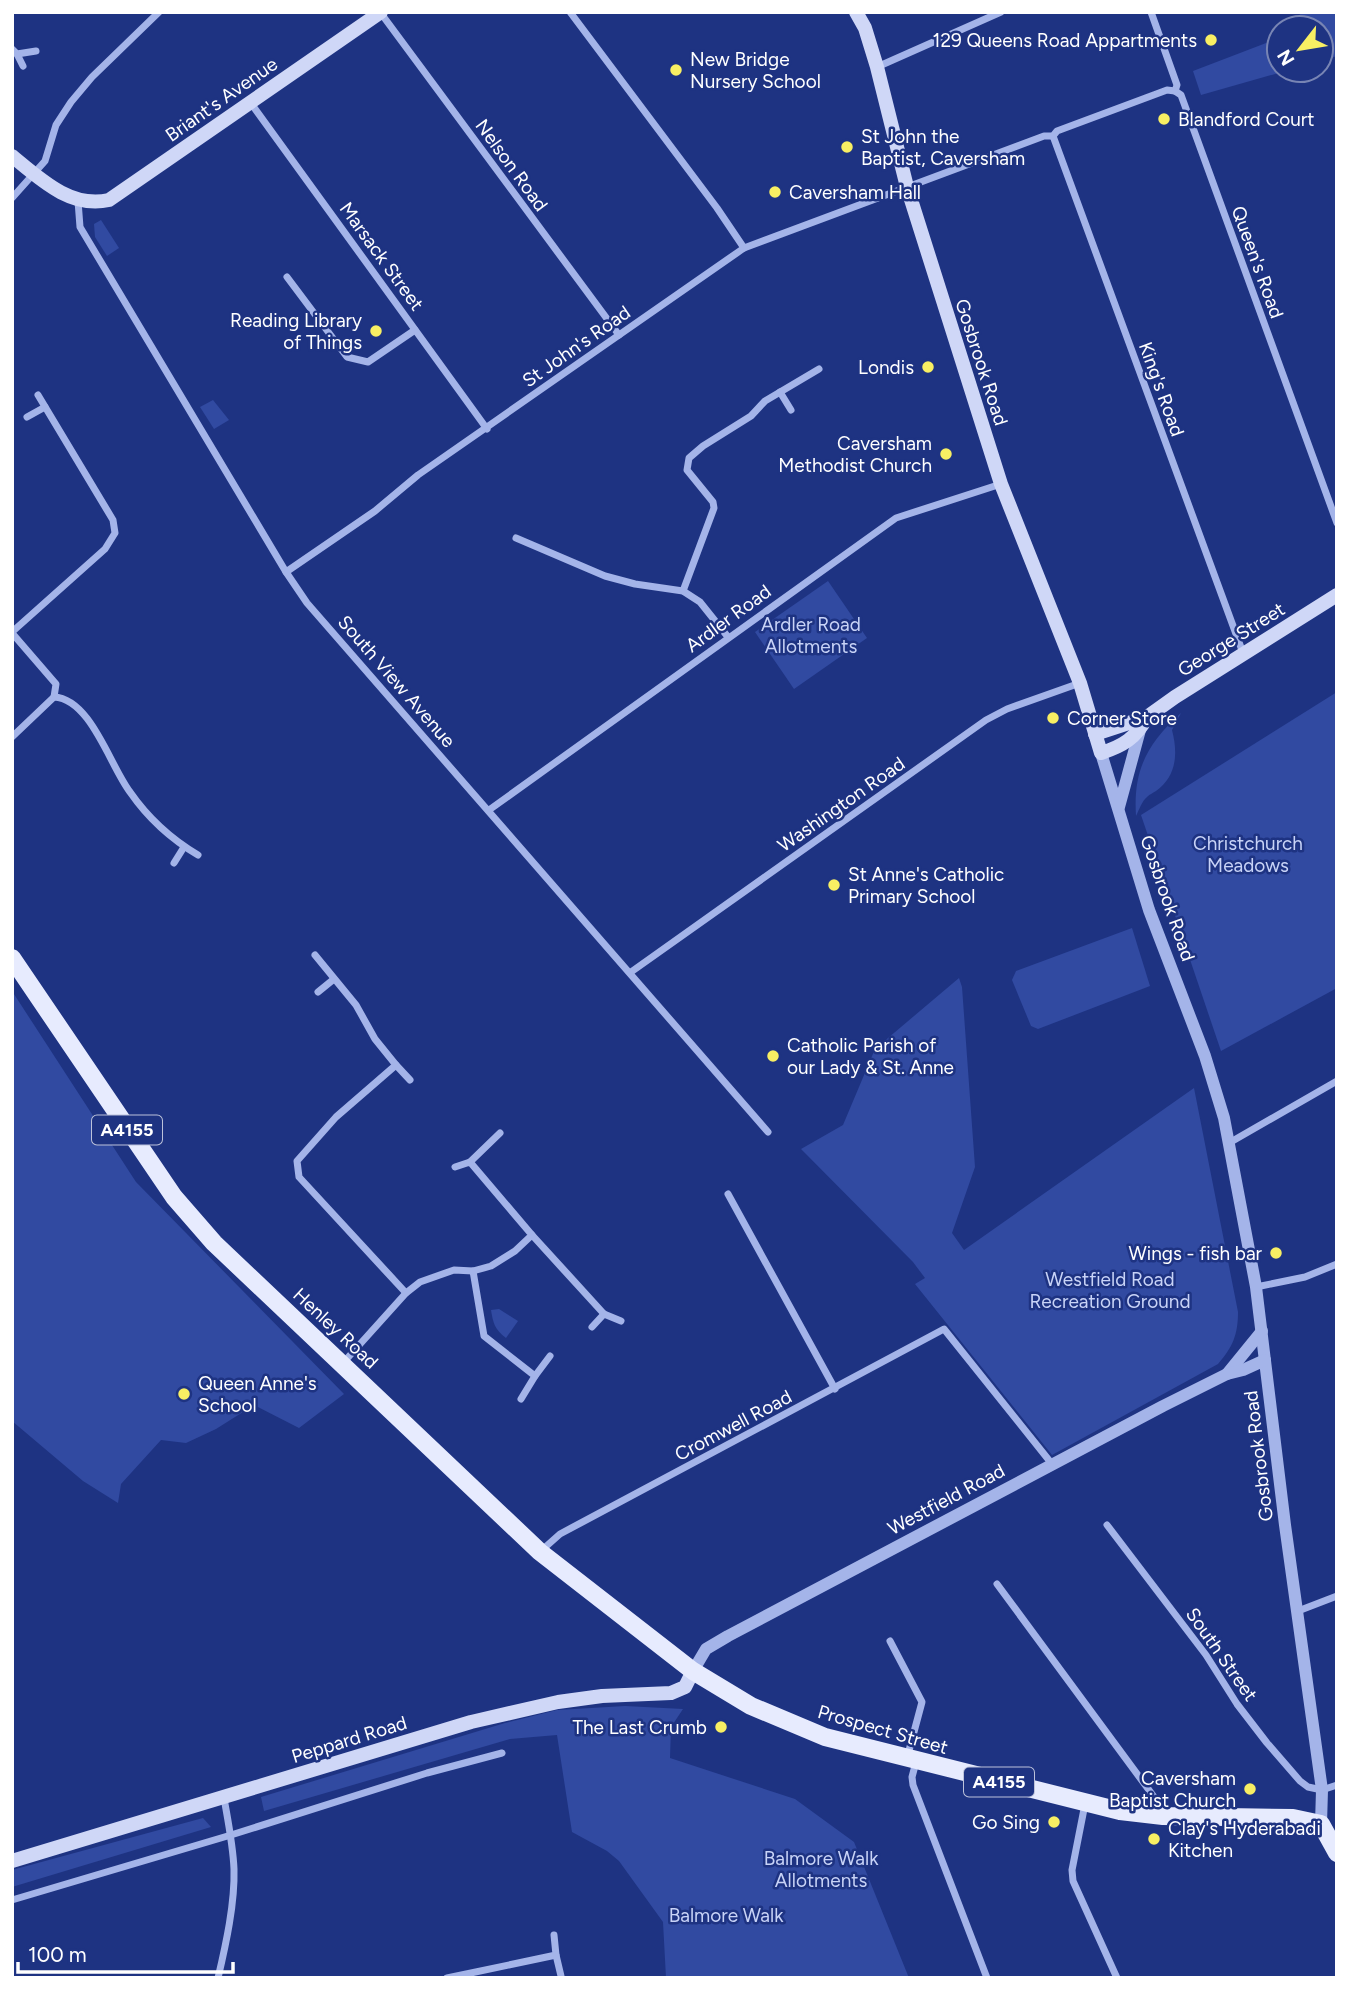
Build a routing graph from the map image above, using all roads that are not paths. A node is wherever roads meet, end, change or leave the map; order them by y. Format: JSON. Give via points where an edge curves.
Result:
{"nodes":[{"id":1,"x":159,"y":12,"type":"edge"},
{"id":2,"x":381,"y":12,"type":"edge"},
{"id":3,"x":570,"y":12,"type":"edge"},
{"id":4,"x":856,"y":12,"type":"edge"},
{"id":5,"x":1001,"y":12,"type":"edge"},
{"id":6,"x":1151,"y":12,"type":"edge"},
{"id":7,"x":15,"y":51,"type":"edge"},
{"id":8,"x":36,"y":51,"type":"dead end"},
{"id":9,"x":23,"y":66,"type":"dead end"},
{"id":10,"x":877,"y":67,"type":"junction"},
{"id":11,"x":1175,"y":90,"type":"junction"},
{"id":12,"x":250,"y":102,"type":"junction"},
{"id":13,"x":1053,"y":136,"type":"junction"},
{"id":14,"x":12,"y":156,"type":"edge"},
{"id":15,"x":34,"y":173,"type":"junction"},
{"id":16,"x":907,"y":187,"type":"junction"},
{"id":17,"x":12,"y":198,"type":"edge"},
{"id":18,"x":78,"y":201,"type":"junction"},
{"id":19,"x":744,"y":248,"type":"junction"},
{"id":20,"x":287,"y":277,"type":"dead end"},
{"id":21,"x":415,"y":330,"type":"junction"},
{"id":22,"x":619,"y":335,"type":"junction"},
{"id":23,"x":819,"y":369,"type":"dead end"},
{"id":24,"x":780,"y":392,"type":"junction"},
{"id":25,"x":38,"y":395,"type":"dead end"},
{"id":26,"x":45,"y":407,"type":"junction"},
{"id":27,"x":792,"y":410,"type":"dead end"},
{"id":28,"x":27,"y":417,"type":"dead end"},
{"id":29,"x":487,"y":429,"type":"junction"},
{"id":30,"x":1002,"y":485,"type":"junction"},
{"id":31,"x":1337,"y":523,"type":"edge"},
{"id":32,"x":516,"y":538,"type":"dead end"},
{"id":33,"x":286,"y":572,"type":"junction"},
{"id":34,"x":683,"y":591,"type":"junction"},
{"id":35,"x":1337,"y":595,"type":"edge"},
{"id":36,"x":12,"y":633,"type":"edge"},
{"id":37,"x":728,"y":637,"type":"junction"},
{"id":38,"x":1243,"y":653,"type":"junction"},
{"id":39,"x":1080,"y":683,"type":"junction"},
{"id":40,"x":54,"y":697,"type":"junction"},
{"id":41,"x":1143,"y":723,"type":"junction"},
{"id":42,"x":1095,"y":734,"type":"junction"},
{"id":43,"x":12,"y":737,"type":"edge"},
{"id":44,"x":1101,"y":753,"type":"junction"},
{"id":45,"x":1118,"y":808,"type":"junction"},
{"id":46,"x":489,"y":810,"type":"junction"},
{"id":47,"x":184,"y":847,"type":"junction"},
{"id":48,"x":198,"y":855,"type":"dead end"},
{"id":49,"x":174,"y":863,"type":"dead end"},
{"id":50,"x":314,"y":955,"type":"dead end"},
{"id":51,"x":12,"y":958,"type":"edge"},
{"id":52,"x":631,"y":972,"type":"junction"},
{"id":53,"x":334,"y":979,"type":"junction"},
{"id":54,"x":318,"y":992,"type":"dead end"},
{"id":55,"x":396,"y":1065,"type":"junction"},
{"id":56,"x":410,"y":1080,"type":"dead end"},
{"id":57,"x":1337,"y":1081,"type":"edge"},
{"id":58,"x":768,"y":1132,"type":"dead end"},
{"id":59,"x":499,"y":1133,"type":"dead end"},
{"id":60,"x":1229,"y":1143,"type":"junction"},
{"id":61,"x":470,"y":1161,"type":"junction"},
{"id":62,"x":455,"y":1167,"type":"dead end"},
{"id":63,"x":728,"y":1194,"type":"dead end"},
{"id":64,"x":532,"y":1235,"type":"junction"},
{"id":65,"x":1337,"y":1265,"type":"edge"},
{"id":66,"x":473,"y":1271,"type":"junction"},
{"id":67,"x":1256,"y":1287,"type":"junction"},
{"id":68,"x":406,"y":1293,"type":"junction"},
{"id":69,"x":604,"y":1314,"type":"junction"},
{"id":70,"x":621,"y":1321,"type":"dead end"},
{"id":71,"x":592,"y":1327,"type":"dead end"},
{"id":72,"x":1262,"y":1331,"type":"junction"},
{"id":73,"x":550,"y":1356,"type":"dead end"},
{"id":74,"x":1265,"y":1360,"type":"junction"},
{"id":75,"x":343,"y":1363,"type":"junction"},
{"id":76,"x":1227,"y":1374,"type":"junction"},
{"id":77,"x":536,"y":1376,"type":"junction"},
{"id":78,"x":835,"y":1389,"type":"junction"},
{"id":79,"x":521,"y":1399,"type":"dead end"},
{"id":80,"x":1052,"y":1464,"type":"junction"},
{"id":81,"x":1107,"y":1525,"type":"dead end"},
{"id":82,"x":540,"y":1552,"type":"junction"},
{"id":83,"x":996,"y":1584,"type":"dead end"},
{"id":84,"x":1337,"y":1596,"type":"edge"},
{"id":85,"x":1298,"y":1611,"type":"junction"},
{"id":86,"x":890,"y":1641,"type":"dead end"},
{"id":87,"x":694,"y":1671,"type":"junction"},
{"id":88,"x":502,"y":1753,"type":"dead end"},
{"id":89,"x":911,"y":1760,"type":"junction"},
{"id":90,"x":1337,"y":1785,"type":"edge"},
{"id":91,"x":1322,"y":1790,"type":"junction"},
{"id":92,"x":224,"y":1798,"type":"junction"},
{"id":93,"x":1086,"y":1803,"type":"junction"},
{"id":94,"x":1164,"y":1816,"type":"junction"},
{"id":95,"x":1321,"y":1824,"type":"junction"},
{"id":96,"x":231,"y":1835,"type":"junction"},
{"id":97,"x":1337,"y":1853,"type":"edge"},
{"id":98,"x":14,"y":1858,"type":"edge"},
{"id":99,"x":12,"y":1900,"type":"edge"},
{"id":100,"x":554,"y":1935,"type":"dead end"},
{"id":101,"x":556,"y":1955,"type":"junction"},
{"id":102,"x":561,"y":1976,"type":"edge"},
{"id":103,"x":218,"y":1978,"type":"edge"},
{"id":104,"x":447,"y":1978,"type":"edge"},
{"id":105,"x":987,"y":1978,"type":"edge"},
{"id":106,"x":1117,"y":1978,"type":"edge"}],
"edges":[{"from":1,"to":15,"type":"street","via":[[71,102],[56,125],[46,161]]},
{"from":2,"to":12,"type":"main road","name":"Briant's Avenue"},
{"from":2,"to":22,"type":"street","name":"Nelson Road"},
{"from":3,"to":19,"type":"street"},
{"from":4,"to":10,"type":"main road","name":"Gosbrook Road"},
{"from":5,"to":10,"type":"street"},
{"from":6,"to":11,"type":"street","name":"Queen's Road"},
{"from":7,"to":8,"type":"street"},
{"from":7,"to":9,"type":"street"},
{"from":10,"to":16,"type":"main road","name":"Gosbrook Road"},
{"from":11,"to":13,"type":"street","name":"St John's Road"},
{"from":11,"to":31,"type":"street","name":"Queen's Road","via":[[1181,95]]},
{"from":12,"to":18,"type":"main road","name":"Briant's Avenue","via":[[109,200]]},
{"from":12,"to":21,"type":"street","name":"Marsack Street"},
{"from":13,"to":16,"type":"street","name":"St John's Road"},
{"from":13,"to":38,"type":"street","name":"King's Road"},
{"from":14,"to":15,"type":"main road"},
{"from":15,"to":17,"type":"street"},
{"from":15,"to":18,"type":"main road"},
{"from":16,"to":19,"type":"street","name":"St John's Road"},
{"from":16,"to":30,"type":"main road","name":"Gosbrook Road"},
{"from":18,"to":33,"type":"street","name":"South View Avenue","via":[[80,227]]},
{"from":19,"to":22,"type":"street","name":"St John's Road"},
{"from":20,"to":21,"type":"street","via":[[347,357],[368,362]]},
{"from":21,"to":29,"type":"street","name":"Marsack Street"},
{"from":22,"to":29,"type":"street","name":"St John's Road"},
{"from":23,"to":24,"type":"street"},
{"from":24,"to":27,"type":"street"},
{"from":24,"to":34,"type":"street","via":[[689,458],[687,470],[714,508]]},
{"from":25,"to":26,"type":"street"},
{"from":26,"to":28,"type":"street"},
{"from":26,"to":36,"type":"street","via":[[113,520],[115,533],[105,549]]},
{"from":29,"to":33,"type":"street","name":"St John's Road"},
{"from":30,"to":37,"type":"street","name":"Ardler Road","via":[[895,517]]},
{"from":30,"to":39,"type":"main road","name":"Gosbrook Road"},
{"from":32,"to":34,"type":"street","via":[[605,576]]},
{"from":33,"to":46,"type":"street","name":"South View Avenue","via":[[307,603]]},
{"from":34,"to":37,"type":"street","via":[[699,602]]},
{"from":35,"to":38,"type":"main road","name":"George Street"},
{"from":36,"to":40,"type":"street","via":[[56,684]]},
{"from":37,"to":46,"type":"street","name":"Ardler Road"},
{"from":38,"to":41,"type":"main road","name":"George Street"},
{"from":39,"to":42,"type":"main road","name":"Gosbrook Road"},
{"from":39,"to":52,"type":"street","name":"Washington Road","via":[[986,720]]},
{"from":40,"to":43,"type":"street"},
{"from":40,"to":47,"type":"street","via":[[64,697],[80,710],[128,790]]},
{"from":41,"to":42,"type":"main road","name":"George Street"},
{"from":41,"to":44,"type":"main road","name":"George Street","via":[[1128,742]]},
{"from":41,"to":45,"type":"street"},
{"from":42,"to":44,"type":"main road","name":"Gosbrook Road"},
{"from":44,"to":45,"type":"street","name":"Gosbrook Road"},
{"from":45,"to":60,"type":"street","name":"Gosbrook Road","via":[[1153,921],[1208,1064]]},
{"from":46,"to":52,"type":"street","name":"South View Avenue"},
{"from":47,"to":48,"type":"street"},
{"from":47,"to":49,"type":"street"},
{"from":50,"to":53,"type":"street"},
{"from":51,"to":75,"type":"main road","name":"Henley Road","number":"A4155","via":[[174,1197],[214,1243]]},
{"from":52,"to":58,"type":"street","name":"South View Avenue"},
{"from":53,"to":54,"type":"street"},
{"from":53,"to":55,"type":"street"},
{"from":55,"to":56,"type":"street"},
{"from":55,"to":68,"type":"street","via":[[336,1117],[298,1161],[299,1177]]},
{"from":57,"to":60,"type":"street"},
{"from":59,"to":61,"type":"street"},
{"from":60,"to":67,"type":"street","name":"Gosbrook Road"},
{"from":61,"to":62,"type":"street"},
{"from":61,"to":64,"type":"street"},
{"from":63,"to":78,"type":"street"},
{"from":64,"to":66,"type":"street","via":[[499,1261]]},
{"from":64,"to":69,"type":"street"},
{"from":65,"to":67,"type":"street"},
{"from":66,"to":68,"type":"street","via":[[454,1270],[420,1282]]},
{"from":66,"to":77,"type":"street","via":[[484,1336]]},
{"from":67,"to":72,"type":"street","name":"Gosbrook Road"},
{"from":68,"to":75,"type":"street"},
{"from":69,"to":70,"type":"street"},
{"from":69,"to":71,"type":"street"},
{"from":72,"to":74,"type":"street","name":"Gosbrook Road"},
{"from":72,"to":76,"type":"street","name":"Westfield Road"},
{"from":73,"to":77,"type":"street"},
{"from":74,"to":76,"type":"street","name":"Westfield Road"},
{"from":74,"to":85,"type":"street","name":"Gosbrook Road"},
{"from":75,"to":82,"type":"main road","name":"Henley Road","number":"A4155"},
{"from":76,"to":80,"type":"street","name":"Westfield Road"},
{"from":77,"to":79,"type":"street"},
{"from":78,"to":80,"type":"street","name":"Cromwell Road","via":[[944,1329]]},
{"from":78,"to":82,"type":"street","name":"Cromwell Road","via":[[560,1534]]},
{"from":80,"to":87,"type":"street","name":"Westfield Road","via":[[706,1649]]},
{"from":81,"to":91,"type":"street","name":"South Street","via":[[1267,1743],[1300,1781]]},
{"from":82,"to":87,"type":"main road","name":"Henley Road","number":"A4155"},
{"from":83,"to":94,"type":"street"},
{"from":84,"to":85,"type":"street"},
{"from":85,"to":91,"type":"street","name":"Gosbrook Road"},
{"from":86,"to":89,"type":"street","via":[[922,1702]]},
{"from":87,"to":89,"type":"main road","name":"Prospect Street","number":"A4155","via":[[751,1706],[825,1737]]},
{"from":87,"to":92,"type":"main road","name":"Peppard Road","via":[[685,1687],[671,1693],[569,1700],[482,1719]]},
{"from":88,"to":96,"type":"street"},
{"from":89,"to":93,"type":"main road","name":"Prospect Street","number":"A4155"},
{"from":89,"to":105,"type":"street","via":[[913,1785]]},
{"from":90,"to":91,"type":"street"},
{"from":91,"to":95,"type":"street","name":"Gosbrook Road"},
{"from":92,"to":96,"type":"street"},
{"from":92,"to":98,"type":"main road","name":"Peppard Road"},
{"from":93,"to":94,"type":"main road","name":"Prospect Street","number":"A4155"},
{"from":93,"to":106,"type":"street","via":[[1073,1881]]},
{"from":94,"to":95,"type":"main road","name":"Prospect Street","number":"A4155","via":[[1293,1818]]},
{"from":95,"to":97,"type":"main road"},
{"from":96,"to":99,"type":"street"},
{"from":96,"to":103,"type":"street","via":[[234,1871]]},
{"from":100,"to":101,"type":"street"},
{"from":101,"to":102,"type":"street"},
{"from":101,"to":104,"type":"street"}]}
